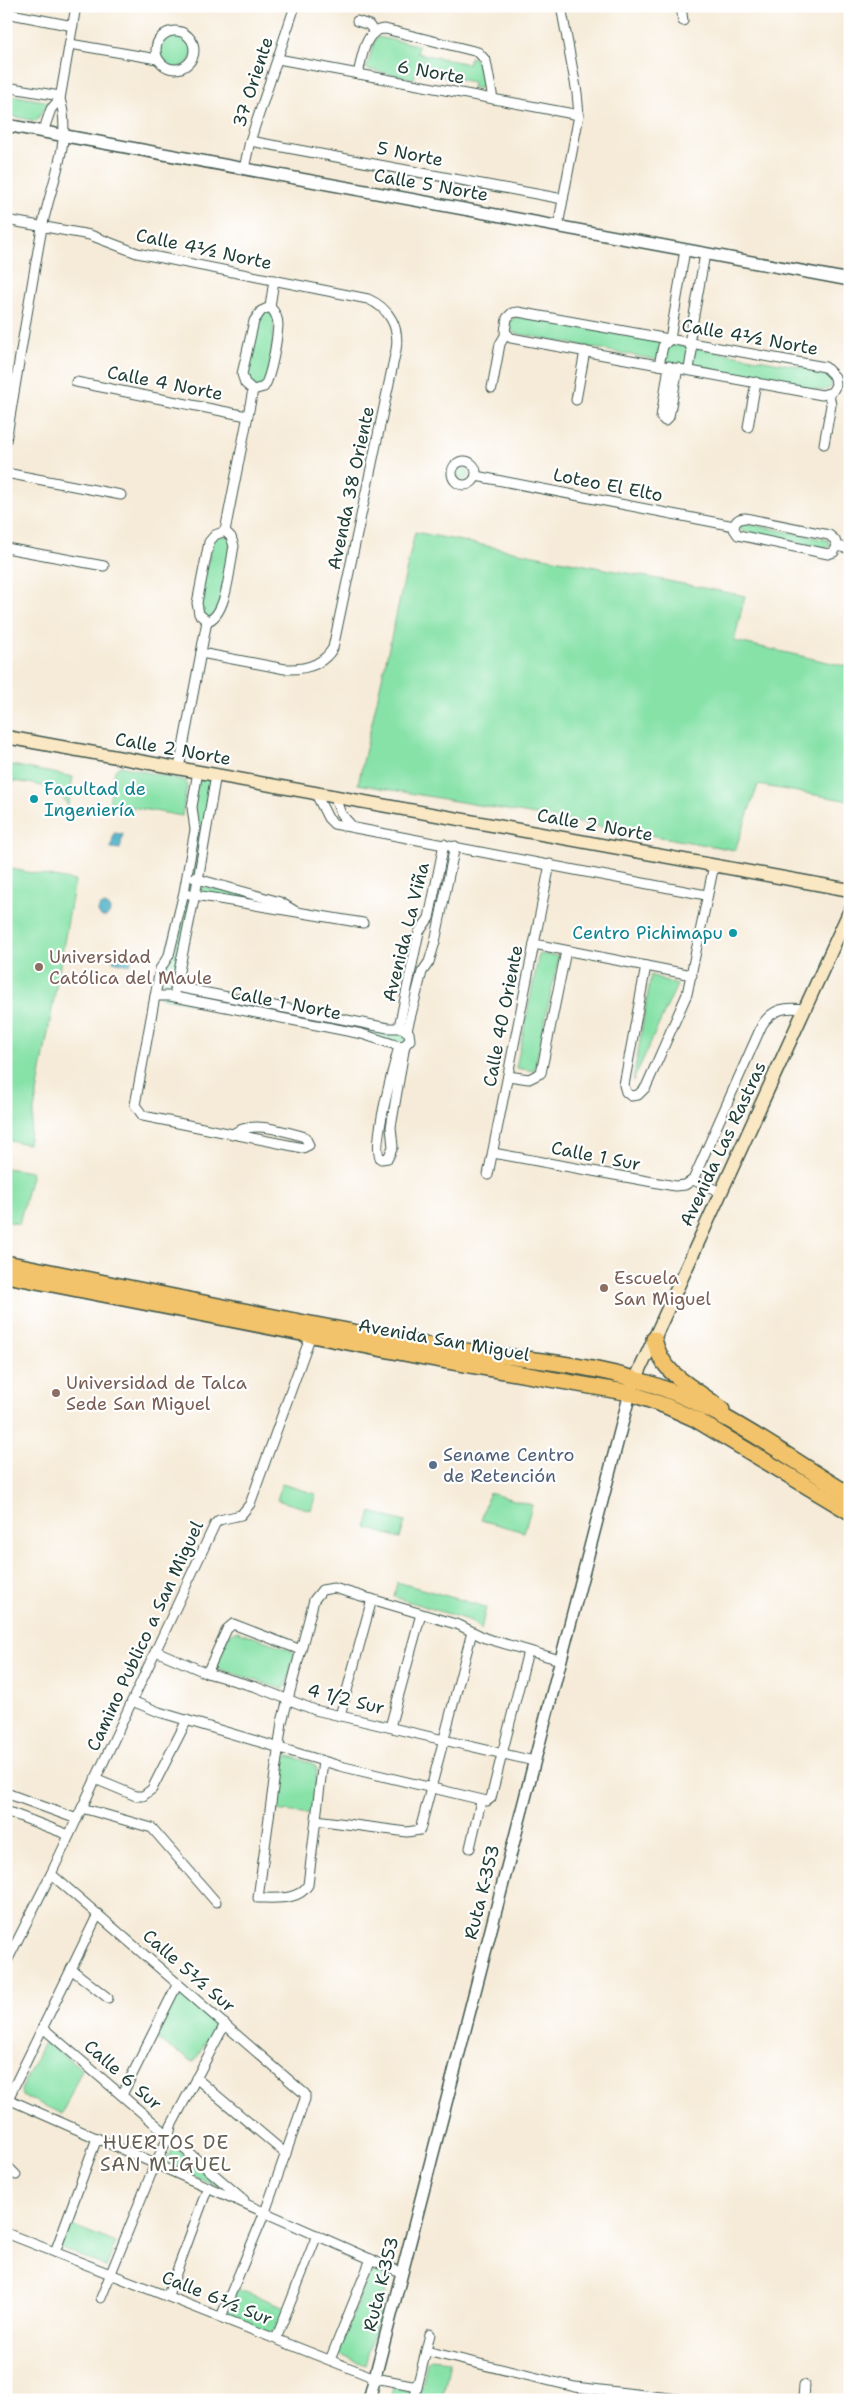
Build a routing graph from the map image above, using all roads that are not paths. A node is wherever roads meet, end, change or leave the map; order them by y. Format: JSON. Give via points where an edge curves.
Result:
{"nodes":[{"id":1,"x":76,"y":6,"type":"edge"},
{"id":2,"x":294,"y":6,"type":"edge"},
{"id":3,"x":561,"y":6,"type":"edge"},
{"id":4,"x":682,"y":6,"type":"edge"},
{"id":5,"x":6,"y":13,"type":"edge"},
{"id":6,"x":683,"y":21,"type":"dead end"},
{"id":7,"x":357,"y":22,"type":"dead end"},
{"id":8,"x":73,"y":26,"type":"junction"},
{"id":9,"x":374,"y":32,"type":"junction"},
{"id":10,"x":70,"y":44,"type":"junction"},
{"id":11,"x":158,"y":59,"type":"junction"},
{"id":12,"x":278,"y":59,"type":"junction"},
{"id":13,"x":358,"y":74,"type":"junction"},
{"id":14,"x":6,"y":87,"type":"edge"},
{"id":15,"x":60,"y":97,"type":"junction"},
{"id":16,"x":493,"y":99,"type":"junction"},
{"id":17,"x":579,"y":115,"type":"junction"},
{"id":18,"x":6,"y":125,"type":"edge"},
{"id":19,"x":44,"y":132,"type":"junction"},
{"id":20,"x":64,"y":135,"type":"junction"},
{"id":21,"x":250,"y":141,"type":"junction"},
{"id":22,"x":244,"y":169,"type":"junction"},
{"id":23,"x":563,"y":199,"type":"junction"},
{"id":24,"x":6,"y":220,"type":"edge"},
{"id":25,"x":43,"y":226,"type":"junction"},
{"id":26,"x":558,"y":226,"type":"junction"},
{"id":27,"x":685,"y":250,"type":"junction"},
{"id":28,"x":705,"y":254,"type":"junction"},
{"id":29,"x":274,"y":280,"type":"junction"},
{"id":30,"x":850,"y":280,"type":"edge"},
{"id":31,"x":270,"y":307,"type":"junction"},
{"id":32,"x":390,"y":316,"type":"joint"},
{"id":33,"x":506,"y":334,"type":"junction"},
{"id":34,"x":670,"y":339,"type":"junction"},
{"id":35,"x":689,"y":343,"type":"junction"},
{"id":36,"x":585,"y":351,"type":"junction"},
{"id":37,"x":659,"y":364,"type":"junction"},
{"id":38,"x":674,"y":367,"type":"junction"},
{"id":39,"x":689,"y":369,"type":"junction"},
{"id":40,"x":76,"y":382,"type":"dead end"},
{"id":41,"x":756,"y":382,"type":"junction"},
{"id":42,"x":492,"y":388,"type":"dead end"},
{"id":43,"x":253,"y":390,"type":"junction"},
{"id":44,"x":829,"y":394,"type":"junction"},
{"id":45,"x":576,"y":400,"type":"dead end"},
{"id":46,"x":247,"y":416,"type":"junction"},
{"id":47,"x":748,"y":427,"type":"dead end"},
{"id":48,"x":6,"y":441,"type":"edge"},
{"id":49,"x":824,"y":444,"type":"dead end"},
{"id":50,"x":6,"y":473,"type":"edge"},
{"id":51,"x":476,"y":476,"type":"dead end"},
{"id":52,"x":121,"y":495,"type":"dead end"},
{"id":53,"x":734,"y":526,"type":"junction"},
{"id":54,"x":225,"y":531,"type":"junction"},
{"id":55,"x":837,"y":546,"type":"junction"},
{"id":56,"x":6,"y":548,"type":"edge"},
{"id":57,"x":850,"y":549,"type":"edge"},
{"id":58,"x":104,"y":566,"type":"dead end"},
{"id":59,"x":207,"y":621,"type":"junction"},
{"id":60,"x":201,"y":653,"type":"junction"},
{"id":61,"x":6,"y":737,"type":"edge"},
{"id":62,"x":179,"y":768,"type":"junction"},
{"id":63,"x":198,"y":771,"type":"junction"},
{"id":64,"x":216,"y":774,"type":"junction"},
{"id":65,"x":315,"y":792,"type":"junction"},
{"id":66,"x":334,"y":795,"type":"junction"},
{"id":67,"x":353,"y":827,"type":"junction"},
{"id":68,"x":444,"y":844,"type":"junction"},
{"id":69,"x":455,"y":846,"type":"junction"},
{"id":70,"x":550,"y":864,"type":"junction"},
{"id":71,"x":714,"y":864,"type":"junction"},
{"id":72,"x":186,"y":877,"type":"junction"},
{"id":73,"x":198,"y":880,"type":"junction"},
{"id":74,"x":850,"y":890,"type":"edge"},
{"id":75,"x":184,"y":892,"type":"junction"},
{"id":76,"x":194,"y":895,"type":"junction"},
{"id":77,"x":706,"y":895,"type":"junction"},
{"id":78,"x":850,"y":910,"type":"edge"},
{"id":79,"x":297,"y":912,"type":"junction"},
{"id":80,"x":363,"y":924,"type":"dead end"},
{"id":81,"x":534,"y":944,"type":"junction"},
{"id":82,"x":170,"y":951,"type":"junction"},
{"id":83,"x":566,"y":951,"type":"junction"},
{"id":84,"x":183,"y":952,"type":"junction"},
{"id":85,"x":646,"y":966,"type":"junction"},
{"id":86,"x":692,"y":976,"type":"junction"},
{"id":87,"x":177,"y":986,"type":"junction"},
{"id":88,"x":154,"y":996,"type":"junction"},
{"id":89,"x":170,"y":996,"type":"junction"},
{"id":90,"x":804,"y":1009,"type":"junction"},
{"id":91,"x":401,"y":1029,"type":"junction"},
{"id":92,"x":400,"y":1045,"type":"junction"},
{"id":93,"x":508,"y":1076,"type":"junction"},
{"id":94,"x":232,"y":1135,"type":"junction"},
{"id":95,"x":493,"y":1153,"type":"junction"},
{"id":96,"x":488,"y":1175,"type":"dead end"},
{"id":97,"x":693,"y":1180,"type":"junction"},
{"id":98,"x":721,"y":1192,"type":"junction"},
{"id":99,"x":6,"y":1264,"type":"edge"},
{"id":100,"x":6,"y":1275,"type":"edge"},
{"id":101,"x":311,"y":1335,"type":"junction"},
{"id":102,"x":654,"y":1339,"type":"junction"},
{"id":103,"x":632,"y":1387,"type":"junction"},
{"id":104,"x":739,"y":1427,"type":"junction"},
{"id":105,"x":850,"y":1496,"type":"edge"},
{"id":106,"x":850,"y":1512,"type":"edge"},
{"id":107,"x":372,"y":1600,"type":"junction"},
{"id":108,"x":421,"y":1614,"type":"junction"},
{"id":109,"x":472,"y":1632,"type":"junction"},
{"id":110,"x":300,"y":1650,"type":"junction"},
{"id":111,"x":528,"y":1650,"type":"junction"},
{"id":112,"x":156,"y":1651,"type":"junction"},
{"id":113,"x":560,"y":1660,"type":"junction"},
{"id":114,"x":207,"y":1673,"type":"junction"},
{"id":115,"x":287,"y":1699,"type":"junction"},
{"id":116,"x":132,"y":1700,"type":"junction"},
{"id":117,"x":340,"y":1716,"type":"junction"},
{"id":118,"x":187,"y":1720,"type":"junction"},
{"id":119,"x":390,"y":1727,"type":"junction"},
{"id":120,"x":444,"y":1740,"type":"junction"},
{"id":121,"x":277,"y":1748,"type":"junction"},
{"id":122,"x":502,"y":1754,"type":"junction"},
{"id":123,"x":323,"y":1761,"type":"junction"},
{"id":124,"x":534,"y":1761,"type":"junction"},
{"id":125,"x":95,"y":1779,"type":"junction"},
{"id":126,"x":432,"y":1789,"type":"junction"},
{"id":127,"x":6,"y":1794,"type":"edge"},
{"id":128,"x":481,"y":1802,"type":"junction"},
{"id":129,"x":82,"y":1808,"type":"junction"},
{"id":130,"x":6,"y":1811,"type":"edge"},
{"id":131,"x":76,"y":1819,"type":"junction"},
{"id":132,"x":316,"y":1820,"type":"junction"},
{"id":133,"x":69,"y":1835,"type":"junction"},
{"id":134,"x":470,"y":1848,"type":"dead end"},
{"id":135,"x":51,"y":1874,"type":"junction"},
{"id":136,"x":216,"y":1902,"type":"dead end"},
{"id":137,"x":98,"y":1914,"type":"junction"},
{"id":138,"x":6,"y":1963,"type":"edge"},
{"id":139,"x":71,"y":1969,"type":"junction"},
{"id":140,"x":178,"y":1983,"type":"junction"},
{"id":141,"x":108,"y":1998,"type":"dead end"},
{"id":142,"x":225,"y":2024,"type":"junction"},
{"id":143,"x":43,"y":2028,"type":"junction"},
{"id":144,"x":196,"y":2078,"type":"junction"},
{"id":145,"x":122,"y":2095,"type":"junction"},
{"id":146,"x":7,"y":2101,"type":"edge"},
{"id":147,"x":169,"y":2136,"type":"junction"},
{"id":148,"x":97,"y":2138,"type":"junction"},
{"id":149,"x":286,"y":2154,"type":"junction"},
{"id":150,"x":155,"y":2164,"type":"junction"},
{"id":151,"x":6,"y":2165,"type":"edge"},
{"id":152,"x":16,"y":2175,"type":"dead end"},
{"id":153,"x":208,"y":2187,"type":"junction"},
{"id":154,"x":251,"y":2206,"type":"junction"},
{"id":155,"x":265,"y":2212,"type":"junction"},
{"id":156,"x":6,"y":2233,"type":"edge"},
{"id":157,"x":317,"y":2235,"type":"junction"},
{"id":158,"x":55,"y":2252,"type":"junction"},
{"id":159,"x":371,"y":2259,"type":"junction"},
{"id":160,"x":402,"y":2273,"type":"junction"},
{"id":161,"x":111,"y":2274,"type":"junction"},
{"id":162,"x":168,"y":2296,"type":"junction"},
{"id":163,"x":101,"y":2298,"type":"dead end"},
{"id":164,"x":222,"y":2317,"type":"junction"},
{"id":165,"x":430,"y":2334,"type":"dead end"},
{"id":166,"x":276,"y":2339,"type":"junction"},
{"id":167,"x":426,"y":2351,"type":"junction"},
{"id":168,"x":330,"y":2360,"type":"junction"},
{"id":169,"x":375,"y":2378,"type":"junction"},
{"id":170,"x":804,"y":2385,"type":"dead end"},
{"id":171,"x":417,"y":2386,"type":"junction"},
{"id":172,"x":370,"y":2400,"type":"edge"},
{"id":173,"x":414,"y":2400,"type":"edge"},
{"id":174,"x":687,"y":2400,"type":"edge"},
{"id":175,"x":803,"y":2400,"type":"edge"}],
"edges":[{"from":1,"to":8,"type":"street"},
{"from":2,"to":12,"type":"street","name":"37 Oriente"},
{"from":3,"to":17,"type":"street"},
{"from":4,"to":6,"type":"street"},
{"from":5,"to":8,"type":"street"},
{"from":7,"to":9,"type":"street","via":[[369,25]]},
{"from":8,"to":10,"type":"street"},
{"from":9,"to":13,"type":"street","via":[[368,39]]},
{"from":9,"to":16,"type":"street","via":[[385,30],[478,52],[486,61]]},
{"from":10,"to":11,"type":"street"},
{"from":10,"to":15,"type":"street"},
{"from":11,"to":11,"type":"street","via":[[168,68],[187,65],[194,54],[192,40],[182,32],[168,32],[158,40]]},
{"from":12,"to":13,"type":"street","name":"6 Norte"},
{"from":12,"to":21,"type":"street","name":"37 Oriente"},
{"from":13,"to":16,"type":"street","name":"6 Norte"},
{"from":14,"to":15,"type":"street"},
{"from":15,"to":19,"type":"street","via":[[50,109]]},
{"from":15,"to":20,"type":"street"},
{"from":16,"to":17,"type":"street","name":"6 Norte"},
{"from":17,"to":23,"type":"street"},
{"from":18,"to":19,"type":"street","name":"Calle 5 Norte"},
{"from":19,"to":20,"type":"street","name":"Calle 5 Norte"},
{"from":20,"to":22,"type":"street","name":"Calle 5 Norte"},
{"from":20,"to":25,"type":"street"},
{"from":21,"to":22,"type":"street","name":"37 Oriente"},
{"from":21,"to":23,"type":"street","name":"5 Norte"},
{"from":22,"to":26,"type":"street","name":"Calle 5 Norte"},
{"from":23,"to":26,"type":"street"},
{"from":24,"to":25,"type":"street","name":"Calle 4½ Norte"},
{"from":25,"to":29,"type":"street","name":"Calle 4½ Norte","via":[[90,235],[137,253]]},
{"from":25,"to":48,"type":"street"},
{"from":26,"to":27,"type":"street","name":"Calle 5 Norte"},
{"from":27,"to":28,"type":"street","name":"Calle 5 Norte"},
{"from":27,"to":34,"type":"street"},
{"from":28,"to":30,"type":"street","name":"Calle 5 Norte"},
{"from":28,"to":35,"type":"street"},
{"from":29,"to":31,"type":"street"},
{"from":29,"to":32,"type":"street","name":"Calle 4½ Norte","via":[[368,299]]},
{"from":31,"to":43,"type":"street","via":[[278,324],[269,378],[264,387]]},
{"from":31,"to":43,"type":"street","via":[[261,311],[254,322],[242,374]]},
{"from":32,"to":60,"type":"street","name":"Avenda 38 Oriente","via":[[397,336],[396,350],[337,638],[330,653],[304,668],[285,669]]},
{"from":33,"to":34,"type":"street","name":"Calle 4½ Norte","via":[[507,318],[515,312]]},
{"from":33,"to":36,"type":"street","via":[[511,338]]},
{"from":33,"to":42,"type":"street","name":"Calle 4½ Norte","via":[[500,344]]},
{"from":34,"to":35,"type":"street","name":"Calle 4½ Norte"},
{"from":34,"to":37,"type":"street","via":[[663,346]]},
{"from":35,"to":39,"type":"street","via":[[692,351]]},
{"from":35,"to":44,"type":"street","name":"Calle 4½ Norte","via":[[825,368],[833,373],[836,381]]},
{"from":36,"to":37,"type":"street"},
{"from":36,"to":45,"type":"street"},
{"from":37,"to":38,"type":"street"},
{"from":38,"to":38,"type":"street","via":[[661,415],[665,421],[669,417]]},
{"from":38,"to":39,"type":"street"},
{"from":39,"to":41,"type":"street"},
{"from":40,"to":46,"type":"street","name":"Calle 4 Norte"},
{"from":41,"to":44,"type":"street"},
{"from":41,"to":47,"type":"street"},
{"from":43,"to":46,"type":"street"},
{"from":44,"to":49,"type":"street","via":[[831,405]]},
{"from":46,"to":54,"type":"street"},
{"from":50,"to":52,"type":"street"},
{"from":51,"to":53,"type":"street","name":"Loteo El Elto"},
{"from":53,"to":55,"type":"street","name":"Loteo El Elto","via":[[743,518],[831,536]]},
{"from":53,"to":55,"type":"street","name":"Loteo El Elto","via":[[738,535],[825,553],[834,552]]},
{"from":54,"to":59,"type":"street","via":[[234,546],[222,607],[215,617]]},
{"from":54,"to":59,"type":"street","via":[[212,538],[208,551],[197,609]]},
{"from":55,"to":57,"type":"street","name":"Loteo El Elto"},
{"from":56,"to":58,"type":"street"},
{"from":59,"to":60,"type":"street"},
{"from":60,"to":62,"type":"street"},
{"from":61,"to":62,"type":"main road","name":"Calle 2 Norte"},
{"from":62,"to":63,"type":"main road","name":"Calle 2 Norte"},
{"from":63,"to":64,"type":"main road","name":"Calle 2 Norte"},
{"from":63,"to":72,"type":"street","via":[[192,807],[195,830]]},
{"from":64,"to":65,"type":"main road","name":"Calle 2 Norte"},
{"from":64,"to":73,"type":"street"},
{"from":65,"to":66,"type":"main road","name":"Calle 2 Norte"},
{"from":65,"to":67,"type":"street","via":[[331,821]]},
{"from":66,"to":67,"type":"street","via":[[341,814]]},
{"from":66,"to":71,"type":"main road","name":"Calle 2 Norte"},
{"from":67,"to":68,"type":"street"},
{"from":68,"to":69,"type":"street"},
{"from":68,"to":91,"type":"street","name":"Avenida La Viña","via":[[429,918],[419,932]]},
{"from":69,"to":70,"type":"street"},
{"from":69,"to":91,"type":"street","name":"Avenida La Viña","via":[[435,942]]},
{"from":70,"to":77,"type":"street"},
{"from":70,"to":81,"type":"street","name":"Calle 40 Oriente"},
{"from":71,"to":74,"type":"main road","name":"Calle 2 Norte"},
{"from":71,"to":77,"type":"street"},
{"from":72,"to":73,"type":"street"},
{"from":72,"to":75,"type":"street"},
{"from":73,"to":76,"type":"street"},
{"from":73,"to":79,"type":"street","via":[[280,902]]},
{"from":75,"to":76,"type":"street"},
{"from":75,"to":82,"type":"street"},
{"from":76,"to":79,"type":"street"},
{"from":76,"to":84,"type":"street"},
{"from":77,"to":86,"type":"street"},
{"from":78,"to":90,"type":"main road","name":"Avenida Las Rastras"},
{"from":79,"to":80,"type":"street"},
{"from":81,"to":83,"type":"street"},
{"from":81,"to":93,"type":"street","name":"Calle 40 Oriente"},
{"from":82,"to":84,"type":"street"},
{"from":82,"to":88,"type":"street","via":[[160,970]]},
{"from":83,"to":85,"type":"street"},
{"from":83,"to":93,"type":"street","via":[[541,1073],[529,1079]]},
{"from":84,"to":87,"type":"street"},
{"from":85,"to":86,"type":"street"},
{"from":85,"to":86,"type":"street","via":[[624,1085],[628,1094],[634,1096],[646,1087]]},
{"from":87,"to":89,"type":"street"},
{"from":87,"to":91,"type":"street","name":"Calle 1 Norte"},
{"from":88,"to":89,"type":"street","name":"Calle 1 Norte"},
{"from":88,"to":94,"type":"street","via":[[136,1110],[143,1116]]},
{"from":89,"to":92,"type":"street","name":"Calle 1 Norte","via":[[362,1034]]},
{"from":90,"to":97,"type":"street","via":[[781,1008],[766,1019]]},
{"from":90,"to":98,"type":"main road","name":"Avenida Las Rastras"},
{"from":91,"to":92,"type":"street","via":[[392,1034]]},
{"from":91,"to":92,"type":"street","via":[[410,1040]]},
{"from":92,"to":92,"type":"street","via":[[380,1128],[378,1153],[381,1159],[388,1158],[392,1151],[391,1127]]},
{"from":93,"to":95,"type":"street","name":"Calle 40 Oriente"},
{"from":94,"to":94,"type":"street","via":[[303,1148],[309,1145],[305,1137],[253,1126],[239,1129]]},
{"from":95,"to":96,"type":"street","name":"Calle 40 Oriente"},
{"from":95,"to":97,"type":"street","name":"Calle 1 Sur","via":[[675,1186]]},
{"from":97,"to":98,"type":"street"},
{"from":98,"to":102,"type":"main road","name":"Avenida Las Rastras"},
{"from":99,"to":103,"type":"highway","name":"Avenida San Miguel","via":[[391,1339],[582,1368]]},
{"from":100,"to":101,"type":"highway","name":"Avenida San Miguel"},
{"from":101,"to":103,"type":"highway","name":"Avenida San Miguel"},
{"from":101,"to":112,"type":"street","name":"Camino Publico a San Miguel","via":[[250,1504],[241,1515],[216,1522]]},
{"from":102,"to":103,"type":"main road","name":"Avenida Las Rastras"},
{"from":102,"to":104,"type":"highway","via":[[669,1371],[711,1400]]},
{"from":103,"to":104,"type":"highway","name":"Avenida San Miguel","via":[[685,1399]]},
{"from":103,"to":106,"type":"highway","name":"Avenida San Miguel","via":[[695,1419]]},
{"from":103,"to":113,"type":"street","name":"Ruta K-353"},
{"from":104,"to":105,"type":"highway","name":"Avenida San Miguel"},
{"from":107,"to":108,"type":"street"},
{"from":107,"to":110,"type":"street","via":[[334,1588],[322,1590],[316,1596]]},
{"from":107,"to":117,"type":"street"},
{"from":108,"to":109,"type":"street"},
{"from":108,"to":119,"type":"street"},
{"from":109,"to":111,"type":"street"},
{"from":109,"to":120,"type":"street"},
{"from":110,"to":114,"type":"street","via":[[231,1625]]},
{"from":110,"to":115,"type":"street"},
{"from":111,"to":113,"type":"street"},
{"from":111,"to":122,"type":"street"},
{"from":112,"to":114,"type":"street","name":"4 1/2 Sur"},
{"from":112,"to":116,"type":"street","name":"Camino Publico a San Miguel"},
{"from":113,"to":124,"type":"street","name":"Ruta K-353"},
{"from":114,"to":115,"type":"street","name":"4 1/2 Sur"},
{"from":115,"to":117,"type":"street","name":"4 1/2 Sur"},
{"from":115,"to":121,"type":"street"},
{"from":116,"to":118,"type":"street"},
{"from":116,"to":125,"type":"street","name":"Camino Publico a San Miguel"},
{"from":117,"to":119,"type":"street","name":"4 1/2 Sur"},
{"from":118,"to":121,"type":"street"},
{"from":118,"to":125,"type":"street","via":[[152,1790],[143,1796]]},
{"from":119,"to":120,"type":"street","name":"4 1/2 Sur"},
{"from":120,"to":122,"type":"street","name":"4 1/2 Sur"},
{"from":120,"to":126,"type":"street"},
{"from":121,"to":123,"type":"street"},
{"from":121,"to":132,"type":"street","via":[[258,1898],[290,1897],[304,1892],[308,1885]]},
{"from":122,"to":124,"type":"street","name":"4 1/2 Sur"},
{"from":122,"to":128,"type":"street","via":[[491,1798]]},
{"from":123,"to":126,"type":"street"},
{"from":123,"to":132,"type":"street"},
{"from":124,"to":160,"type":"street","name":"Ruta K-353"},
{"from":125,"to":129,"type":"street","name":"Camino Publico a San Miguel"},
{"from":126,"to":128,"type":"street"},
{"from":126,"to":132,"type":"street","via":[[420,1830],[407,1832]]},
{"from":127,"to":131,"type":"street"},
{"from":128,"to":134,"type":"street"},
{"from":129,"to":131,"type":"street","name":"Camino Publico a San Miguel"},
{"from":129,"to":136,"type":"street","via":[[152,1828]]},
{"from":130,"to":133,"type":"street"},
{"from":131,"to":133,"type":"street","name":"Camino Publico a San Miguel"},
{"from":133,"to":135,"type":"street","name":"Camino Publico a San Miguel"},
{"from":135,"to":137,"type":"street","name":"Calle 5½ Sur"},
{"from":135,"to":138,"type":"street","name":"Camino Publico a San Miguel"},
{"from":137,"to":139,"type":"street"},
{"from":137,"to":140,"type":"street","name":"Calle 5½ Sur"},
{"from":139,"to":141,"type":"street"},
{"from":139,"to":143,"type":"street"},
{"from":140,"to":142,"type":"street","name":"Calle 5½ Sur"},
{"from":140,"to":145,"type":"street"},
{"from":142,"to":144,"type":"street"},
{"from":142,"to":149,"type":"street","name":"Calle 5½ Sur","via":[[305,2094]]},
{"from":143,"to":145,"type":"street","name":"Calle 6 Sur"},
{"from":143,"to":146,"type":"street"},
{"from":144,"to":147,"type":"street"},
{"from":144,"to":149,"type":"street"},
{"from":145,"to":147,"type":"street","name":"Calle 6 Sur"},
{"from":146,"to":148,"type":"street","name":"Calle 6 Sur"},
{"from":147,"to":150,"type":"street"},
{"from":147,"to":154,"type":"street","name":"Calle 6 Sur"},
{"from":148,"to":150,"type":"street","name":"Calle 6 Sur"},
{"from":148,"to":158,"type":"street"},
{"from":149,"to":155,"type":"street"},
{"from":150,"to":153,"type":"street","name":"Calle 6 Sur"},
{"from":150,"to":161,"type":"street"},
{"from":151,"to":152,"type":"street"},
{"from":153,"to":154,"type":"street","name":"Calle 6 Sur"},
{"from":153,"to":162,"type":"street"},
{"from":154,"to":155,"type":"street","name":"Calle 6 Sur"},
{"from":155,"to":157,"type":"street","name":"Calle 6 Sur"},
{"from":155,"to":164,"type":"street"},
{"from":156,"to":158,"type":"street","name":"Calle 6½ Sur"},
{"from":157,"to":159,"type":"street","name":"Calle 6 Sur"},
{"from":157,"to":166,"type":"street"},
{"from":158,"to":161,"type":"street","name":"Calle 6½ Sur"},
{"from":159,"to":160,"type":"street","name":"Calle 6 Sur"},
{"from":159,"to":168,"type":"street"},
{"from":160,"to":169,"type":"street","name":"Ruta K-353"},
{"from":161,"to":162,"type":"street","name":"Calle 6½ Sur"},
{"from":161,"to":163,"type":"street"},
{"from":162,"to":164,"type":"street","name":"Calle 6½ Sur"},
{"from":164,"to":166,"type":"street","name":"Calle 6½ Sur"},
{"from":165,"to":167,"type":"street"},
{"from":166,"to":168,"type":"street","name":"Calle 6½ Sur"},
{"from":167,"to":171,"type":"street"},
{"from":167,"to":174,"type":"street","via":[[575,2387]]},
{"from":168,"to":169,"type":"street","name":"Calle 6½ Sur"},
{"from":169,"to":171,"type":"street","name":"Calle 6½ Sur"},
{"from":169,"to":172,"type":"street","name":"Ruta K-353"},
{"from":170,"to":175,"type":"street"},
{"from":171,"to":173,"type":"street"}]}
